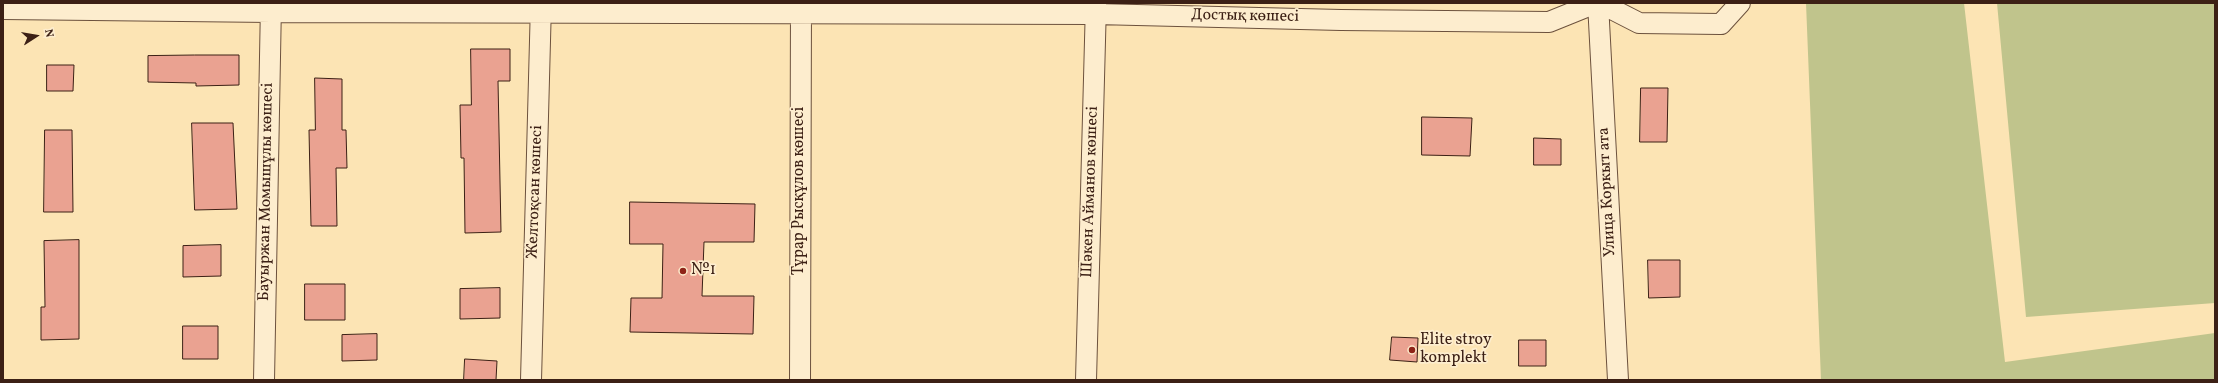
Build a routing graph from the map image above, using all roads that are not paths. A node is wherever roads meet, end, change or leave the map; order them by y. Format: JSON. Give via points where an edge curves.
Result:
{"nodes":[{"id":1,"x":1598,"y":3,"type":"edge"},
{"id":2,"x":1740,"y":3,"type":"edge"},
{"id":3,"x":3,"y":8,"type":"edge"},
{"id":4,"x":271,"y":8,"type":"edge"},
{"id":5,"x":541,"y":8,"type":"edge"},
{"id":6,"x":801,"y":8,"type":"edge"},
{"id":7,"x":1096,"y":8,"type":"edge"},
{"id":8,"x":1341,"y":11,"type":"edge"},
{"id":9,"x":264,"y":380,"type":"edge"},
{"id":10,"x":530,"y":380,"type":"edge"},
{"id":11,"x":800,"y":380,"type":"edge"},
{"id":12,"x":1086,"y":380,"type":"edge"},
{"id":13,"x":1618,"y":380,"type":"edge"}],
"edges":[{"from":1,"to":2,"type":"street","via":[[1639,23],[1721,24]]},
{"from":1,"to":8,"type":"street","name":"Достық көшесі","via":[[1548,22]]},
{"from":1,"to":13,"type":"street","name":"Улица Коркыт ата"},
{"from":3,"to":4,"type":"street","name":"Достық көшесі"},
{"from":4,"to":5,"type":"street","name":"Достық көшесі"},
{"from":4,"to":9,"type":"street","name":"Бауыржан Момышұлы көшесі"},
{"from":5,"to":6,"type":"street","name":"Достық көшесі"},
{"from":5,"to":10,"type":"street","name":"Желтоқсан көшесі"},
{"from":6,"to":7,"type":"street","name":"Достық көшесі"},
{"from":6,"to":11,"type":"street","name":"Тұрар Рысқұлов көшесі"},
{"from":7,"to":8,"type":"street","name":"Достық көшесі"},
{"from":7,"to":12,"type":"street","name":"Шәкен Айманов көшесі"}]}
